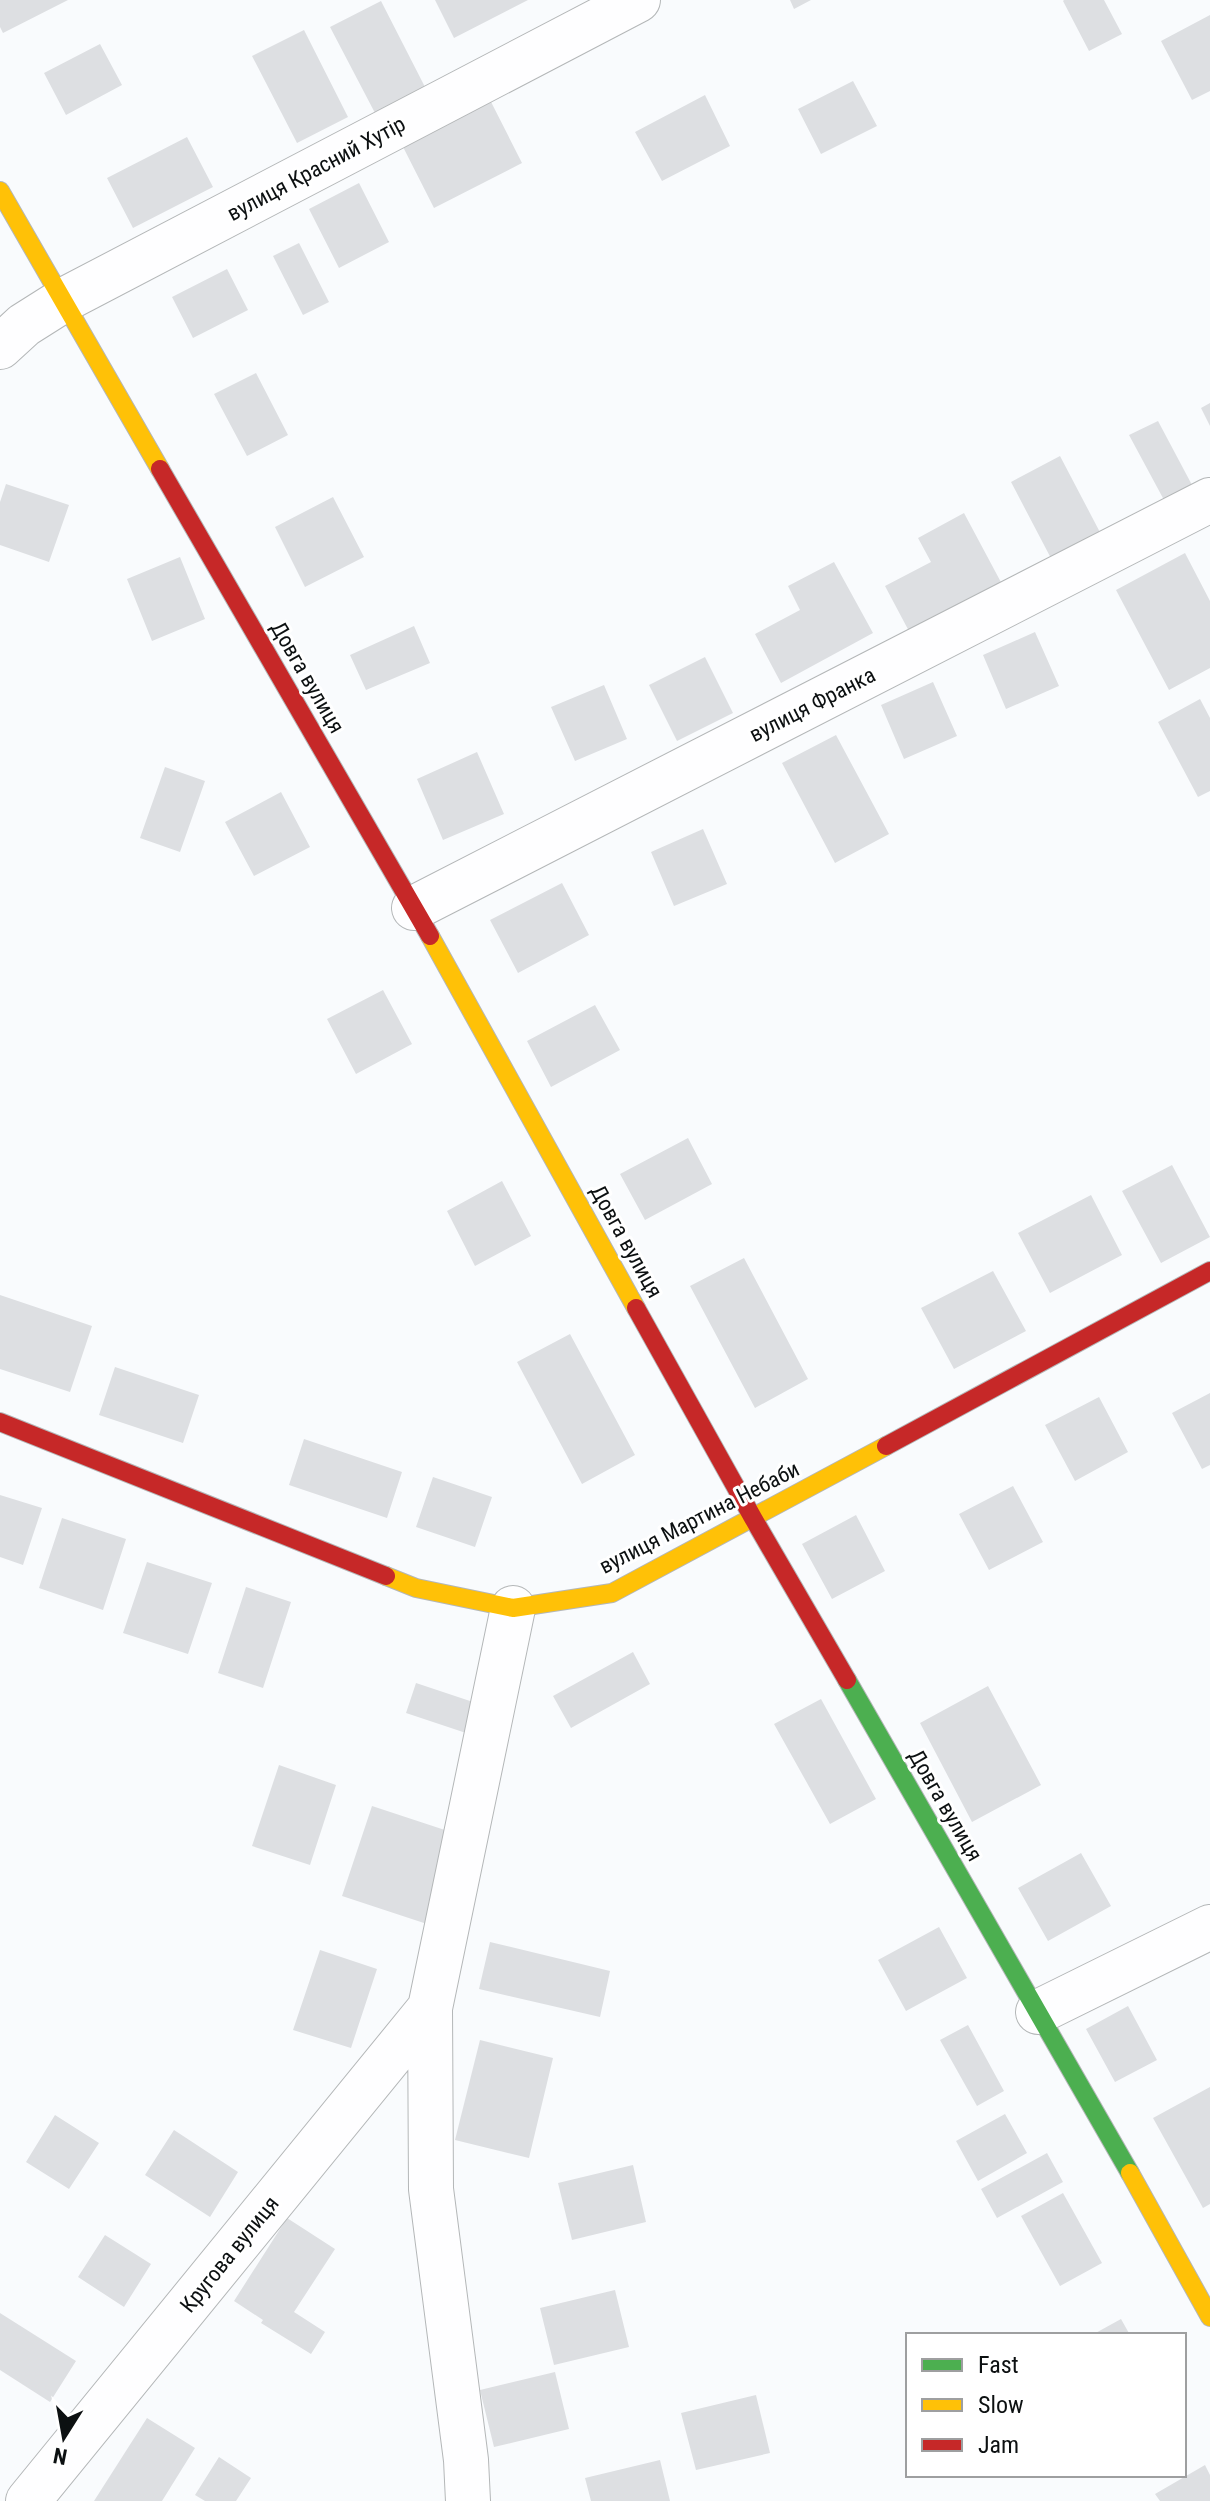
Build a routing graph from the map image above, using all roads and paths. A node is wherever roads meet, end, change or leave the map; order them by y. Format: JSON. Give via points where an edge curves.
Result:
{"nodes":[{"id":1,"x":638,"y":0,"type":"edge"},
{"id":2,"x":0,"y":191,"type":"edge"},
{"id":3,"x":62,"y":301,"type":"junction"},
{"id":4,"x":0,"y":347,"type":"edge"},
{"id":5,"x":1210,"y":500,"type":"edge"},
{"id":6,"x":414,"y":908,"type":"junction"},
{"id":7,"x":1210,"y":1271,"type":"edge"},
{"id":8,"x":0,"y":1422,"type":"edge"},
{"id":9,"x":753,"y":1518,"type":"junction"},
{"id":10,"x":513,"y":1608,"type":"junction"},
{"id":11,"x":1210,"y":1927,"type":"edge"},
{"id":12,"x":430,"y":2008,"type":"junction"},
{"id":13,"x":1038,"y":2012,"type":"junction"},
{"id":14,"x":1210,"y":2317,"type":"edge"},
{"id":15,"x":28,"y":2501,"type":"edge"},
{"id":16,"x":468,"y":2501,"type":"edge"}],
"edges":[{"from":1,"to":3,"type":"street","name":"вулиця Красний Хутір"},
{"from":2,"to":3,"type":"street","name":"Довга вулиця"},
{"from":3,"to":4,"type":"street","name":"вулиця Красний Хутір"},
{"from":3,"to":6,"type":"street","name":"Довга вулиця"},
{"from":5,"to":6,"type":"street","name":"вулиця Франка"},
{"from":6,"to":9,"type":"street","name":"Довга вулиця"},
{"from":7,"to":9,"type":"street","name":"вулиця Мартина Небаби"},
{"from":8,"to":10,"type":"street","name":"вулиця Мартина Небаби","via":[[416,1588]]},
{"from":9,"to":10,"type":"street","name":"вулиця Мартина Небаби","via":[[612,1593]]},
{"from":9,"to":13,"type":"street","name":"Довга вулиця"},
{"from":10,"to":12,"type":"street","name":"Кругова вулиця"},
{"from":11,"to":13,"type":"street"},
{"from":12,"to":15,"type":"street","name":"Кругова вулиця"},
{"from":12,"to":16,"type":"street","name":"Кругова вулиця","via":[[431,2189]]},
{"from":13,"to":14,"type":"street","name":"Довга вулиця"}]}
